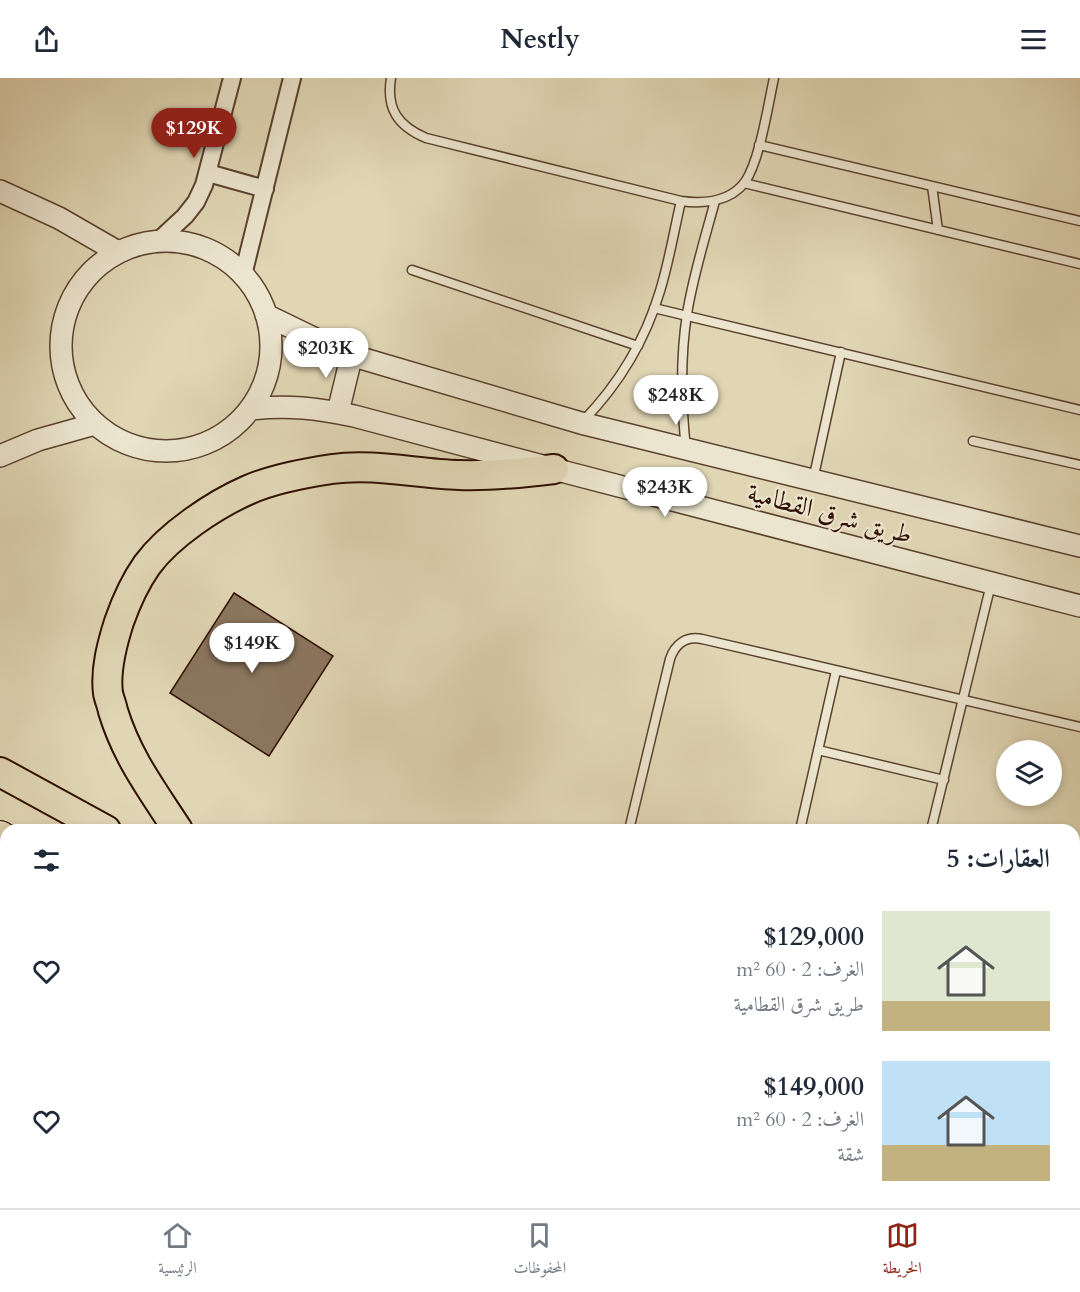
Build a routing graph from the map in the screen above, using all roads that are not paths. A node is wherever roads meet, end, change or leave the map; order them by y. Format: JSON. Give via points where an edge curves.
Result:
{"nodes":[{"id":1,"x":232,"y":78,"type":"edge"},
{"id":2,"x":292,"y":78,"type":"edge"},
{"id":3,"x":391,"y":78,"type":"edge"},
{"id":4,"x":774,"y":78,"type":"edge"},
{"id":5,"x":759,"y":145,"type":"junction"},
{"id":6,"x":208,"y":173,"type":"junction"},
{"id":7,"x":744,"y":183,"type":"junction"},
{"id":8,"x":932,"y":186,"type":"junction"},
{"id":9,"x":265,"y":189,"type":"junction"},
{"id":10,"x":0,"y":191,"type":"edge"},
{"id":11,"x":681,"y":201,"type":"junction"},
{"id":12,"x":715,"y":201,"type":"junction"},
{"id":13,"x":1080,"y":221,"type":"edge"},
{"id":14,"x":938,"y":230,"type":"junction"},
{"id":15,"x":157,"y":242,"type":"junction"},
{"id":16,"x":118,"y":252,"type":"junction"},
{"id":17,"x":1080,"y":264,"type":"edge"},
{"id":18,"x":412,"y":270,"type":"dead end"},
{"id":19,"x":243,"y":275,"type":"junction"},
{"id":20,"x":654,"y":308,"type":"junction"},
{"id":21,"x":267,"y":315,"type":"junction"},
{"id":22,"x":687,"y":315,"type":"junction"},
{"id":23,"x":638,"y":346,"type":"junction"},
{"id":24,"x":841,"y":352,"type":"junction"},
{"id":25,"x":352,"y":354,"type":"junction"},
{"id":26,"x":250,"y":409,"type":"junction"},
{"id":27,"x":1080,"y":410,"type":"edge"},
{"id":28,"x":339,"y":412,"type":"junction"},
{"id":29,"x":581,"y":423,"type":"junction"},
{"id":30,"x":95,"y":424,"type":"junction"},
{"id":31,"x":974,"y":441,"type":"dead end"},
{"id":32,"x":686,"y":449,"type":"junction"},
{"id":33,"x":0,"y":456,"type":"edge"},
{"id":34,"x":1080,"y":465,"type":"edge"},
{"id":35,"x":554,"y":469,"type":"junction"},
{"id":36,"x":813,"y":480,"type":"junction"},
{"id":37,"x":1080,"y":546,"type":"edge"},
{"id":38,"x":992,"y":583,"type":"junction"},
{"id":39,"x":1080,"y":606,"type":"edge"},
{"id":40,"x":836,"y":670,"type":"junction"},
{"id":41,"x":964,"y":700,"type":"junction"},
{"id":42,"x":1080,"y":727,"type":"edge"},
{"id":43,"x":818,"y":750,"type":"junction"},
{"id":44,"x":0,"y":772,"type":"edge"},
{"id":45,"x":944,"y":780,"type":"junction"},
{"id":46,"x":95,"y":824,"type":"edge"},
{"id":47,"x":174,"y":824,"type":"edge"},
{"id":48,"x":630,"y":824,"type":"edge"},
{"id":49,"x":801,"y":824,"type":"edge"},
{"id":50,"x":933,"y":824,"type":"edge"}],
"edges":[{"from":1,"to":6,"type":"street"},
{"from":2,"to":9,"type":"street"},
{"from":3,"to":11,"type":"lane","via":[[389,95],[393,109],[412,132],[426,138]]},
{"from":4,"to":5,"type":"lane"},
{"from":5,"to":7,"type":"lane"},
{"from":5,"to":8,"type":"lane"},
{"from":6,"to":9,"type":"street"},
{"from":6,"to":15,"type":"street","via":[[185,216]]},
{"from":7,"to":12,"type":"lane"},
{"from":7,"to":14,"type":"lane"},
{"from":8,"to":13,"type":"lane"},
{"from":8,"to":14,"type":"lane"},
{"from":9,"to":19,"type":"street"},
{"from":10,"to":16,"type":"street","via":[[59,218]]},
{"from":11,"to":12,"type":"lane"},
{"from":11,"to":20,"type":"lane"},
{"from":12,"to":22,"type":"lane"},
{"from":14,"to":17,"type":"lane"},
{"from":15,"to":16,"type":"street"},
{"from":15,"to":19,"type":"street","via":[[195,245],[229,262]]},
{"from":16,"to":30,"type":"street","via":[[94,269],[76,291],[64,318],[60,347],[64,375],[76,402]]},
{"from":18,"to":23,"type":"lane"},
{"from":19,"to":21,"type":"street"},
{"from":20,"to":22,"type":"lane"},
{"from":20,"to":23,"type":"lane"},
{"from":21,"to":25,"type":"street","name":"طريق شرق القطامية"},
{"from":21,"to":26,"type":"street","via":[[270,364],[263,388]]},
{"from":22,"to":24,"type":"lane"},
{"from":22,"to":32,"type":"lane","via":[[681,380]]},
{"from":23,"to":29,"type":"lane","via":[[598,406]]},
{"from":24,"to":27,"type":"lane"},
{"from":24,"to":36,"type":"lane"},
{"from":25,"to":28,"type":"street"},
{"from":25,"to":29,"type":"street","name":"طريق شرق القطامية"},
{"from":26,"to":28,"type":"street","name":"طريق شرق القطامية","via":[[276,406]]},
{"from":26,"to":30,"type":"street","via":[[230,430],[205,444],[176,451],[147,449],[120,440]]},
{"from":28,"to":35,"type":"street","name":"طريق شرق القطامية"},
{"from":29,"to":32,"type":"street","name":"طريق شرق القطامية"},
{"from":30,"to":33,"type":"street","via":[[38,440]]},
{"from":31,"to":34,"type":"lane"},
{"from":32,"to":36,"type":"street","name":"طريق شرق القطامية"},
{"from":35,"to":38,"type":"street","name":"طريق شرق القطامية"},
{"from":35,"to":47,"type":"highway","via":[[458,475],[335,469],[249,489],[205,513],[173,538],[147,565],[126,602],[113,640],[108,693],[119,732],[138,770]]},
{"from":36,"to":37,"type":"street","name":"طريق شرق القطامية"},
{"from":38,"to":39,"type":"street","name":"طريق شرق القطامية"},
{"from":38,"to":41,"type":"lane"},
{"from":40,"to":41,"type":"lane"},
{"from":40,"to":43,"type":"lane"},
{"from":40,"to":48,"type":"lane","via":[[696,638],[677,645],[672,651]]},
{"from":41,"to":42,"type":"lane"},
{"from":41,"to":45,"type":"lane"},
{"from":43,"to":45,"type":"lane"},
{"from":43,"to":49,"type":"lane"},
{"from":44,"to":46,"type":"highway"},
{"from":45,"to":50,"type":"lane"}]}
